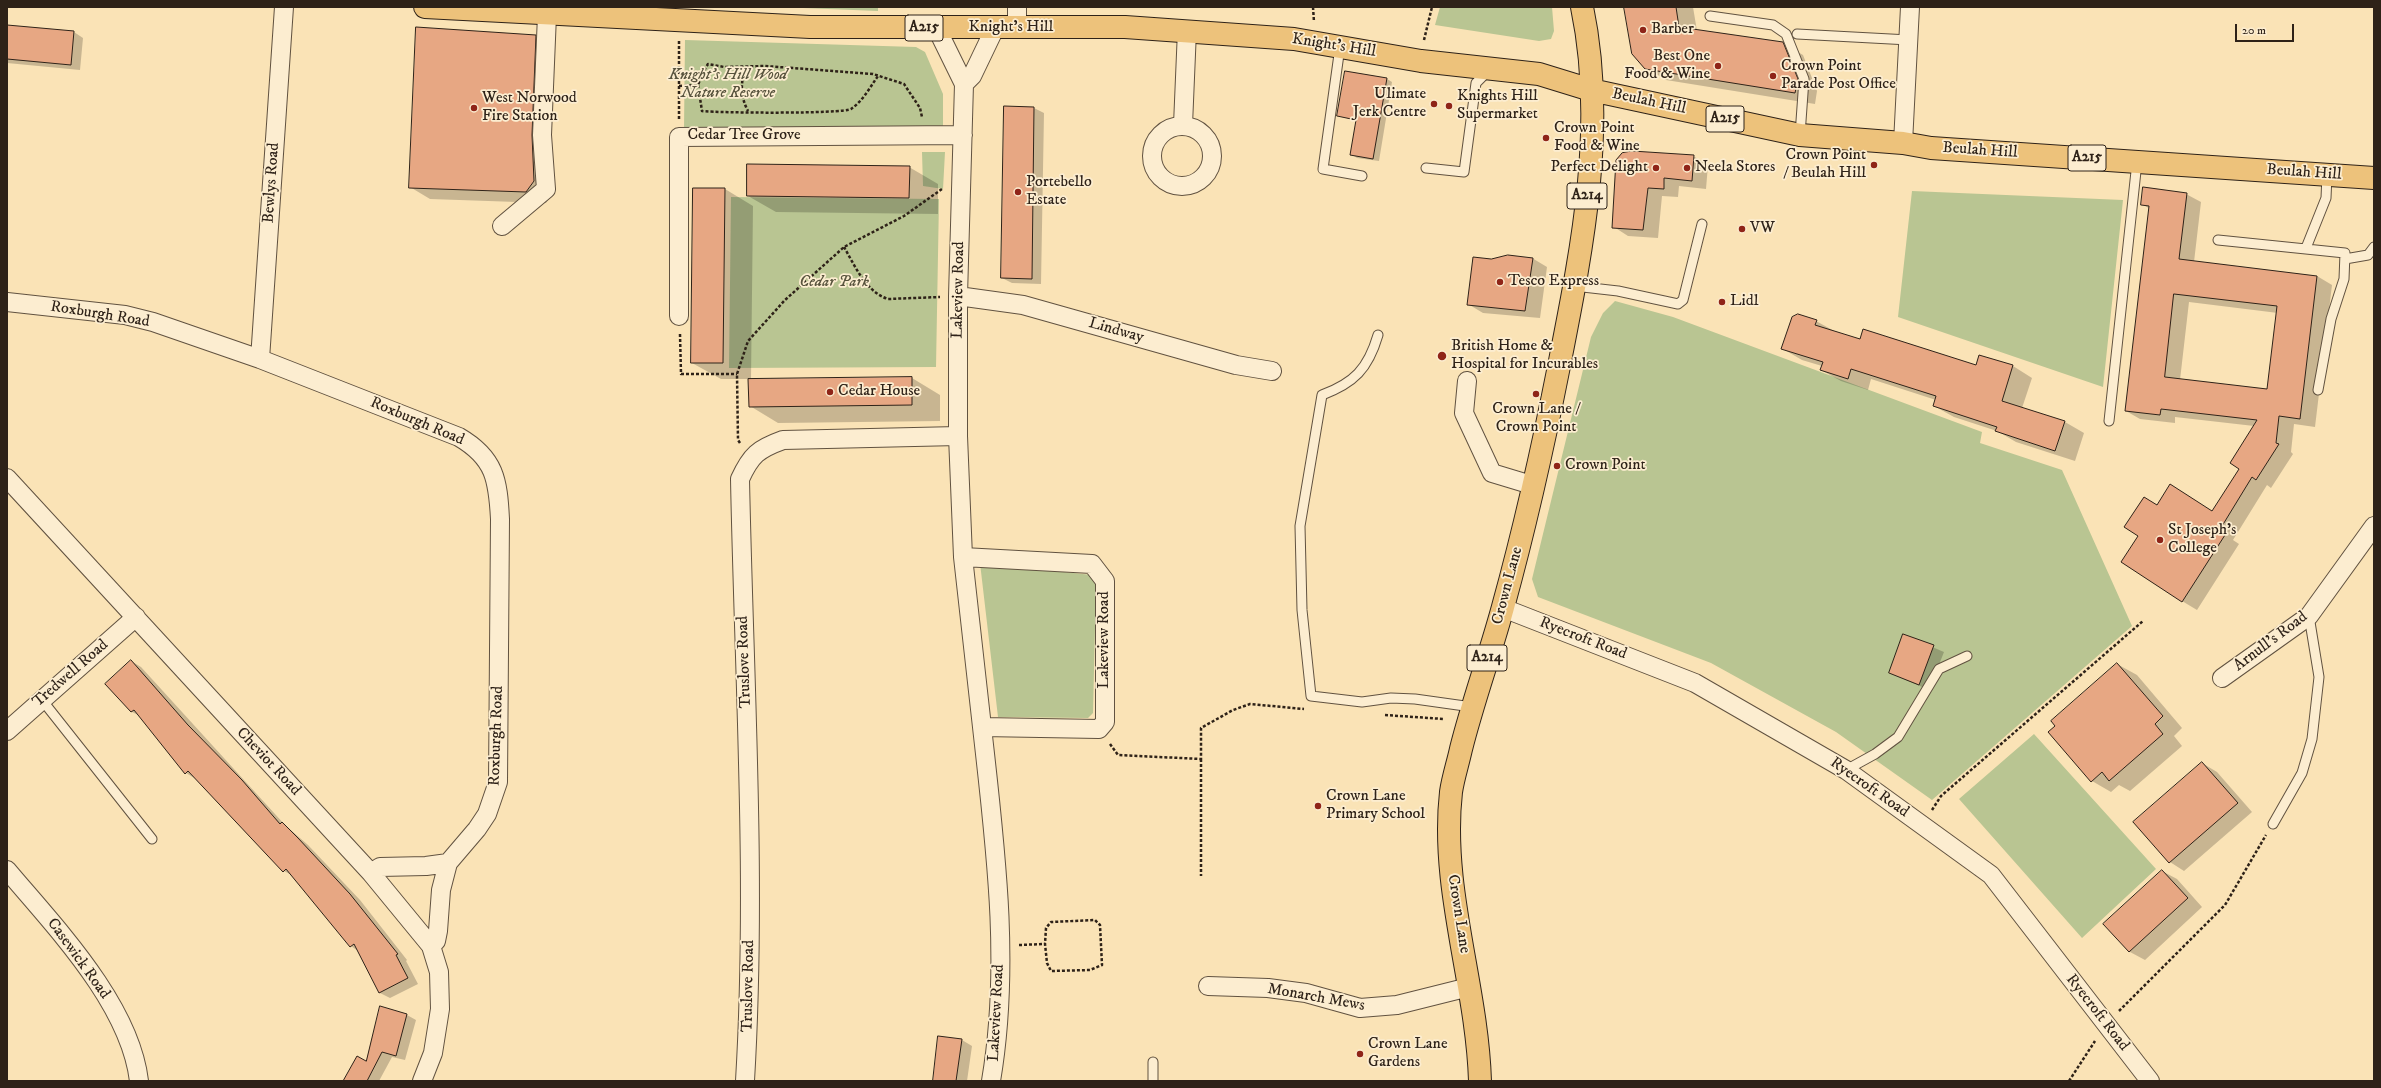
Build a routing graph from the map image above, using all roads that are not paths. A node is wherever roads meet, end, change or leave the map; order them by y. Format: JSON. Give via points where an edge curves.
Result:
{"nodes":[{"id":1,"x":284,"y":7,"type":"edge"},
{"id":2,"x":425,"y":7,"type":"edge"},
{"id":3,"x":1582,"y":7,"type":"edge"},
{"id":4,"x":1910,"y":7,"type":"edge"},
{"id":5,"x":612,"y":13,"type":"edge"},
{"id":6,"x":547,"y":15,"type":"junction"},
{"id":7,"x":1710,"y":16,"type":"dead end"},
{"id":8,"x":1017,"y":17,"type":"edge"},
{"id":9,"x":937,"y":28,"type":"junction"},
{"id":10,"x":996,"y":28,"type":"junction"},
{"id":11,"x":1187,"y":30,"type":"junction"},
{"id":12,"x":1796,"y":34,"type":"dead end"},
{"id":13,"x":1909,"y":40,"type":"junction"},
{"id":14,"x":1340,"y":46,"type":"junction"},
{"id":15,"x":1492,"y":67,"type":"junction"},
{"id":16,"x":964,"y":84,"type":"junction"},
{"id":17,"x":1591,"y":90,"type":"junction"},
{"id":18,"x":1182,"y":125,"type":"dead end"},
{"id":19,"x":963,"y":135,"type":"junction"},
{"id":20,"x":1800,"y":135,"type":"junction"},
{"id":21,"x":1903,"y":143,"type":"junction"},
{"id":22,"x":2137,"y":162,"type":"junction"},
{"id":23,"x":1426,"y":168,"type":"dead end"},
{"id":24,"x":2327,"y":175,"type":"junction"},
{"id":25,"x":1362,"y":176,"type":"dead end"},
{"id":26,"x":2374,"y":178,"type":"edge"},
{"id":27,"x":1702,"y":224,"type":"dead end"},
{"id":28,"x":502,"y":226,"type":"dead end"},
{"id":29,"x":2218,"y":240,"type":"dead end"},
{"id":30,"x":2374,"y":247,"type":"edge"},
{"id":31,"x":2306,"y":248,"type":"junction"},
{"id":32,"x":2345,"y":259,"type":"junction"},
{"id":33,"x":1574,"y":286,"type":"junction"},
{"id":34,"x":952,"y":297,"type":"junction"},
{"id":35,"x":7,"y":302,"type":"edge"},
{"id":36,"x":679,"y":316,"type":"road end"},
{"id":37,"x":1378,"y":335,"type":"dead end"},
{"id":38,"x":260,"y":359,"type":"junction"},
{"id":39,"x":1272,"y":371,"type":"dead end"},
{"id":40,"x":1467,"y":381,"type":"dead end"},
{"id":41,"x":2318,"y":390,"type":"dead end"},
{"id":42,"x":2109,"y":421,"type":"dead end"},
{"id":43,"x":958,"y":436,"type":"junction"},
{"id":44,"x":7,"y":478,"type":"edge"},
{"id":45,"x":1535,"y":486,"type":"junction"},
{"id":46,"x":2374,"y":526,"type":"edge"},
{"id":47,"x":963,"y":557,"type":"junction"},
{"id":48,"x":1503,"y":608,"type":"junction"},
{"id":49,"x":2309,"y":616,"type":"junction"},
{"id":50,"x":136,"y":617,"type":"junction"},
{"id":51,"x":1967,"y":656,"type":"dead end"},
{"id":52,"x":2222,"y":678,"type":"dead end"},
{"id":53,"x":42,"y":700,"type":"junction"},
{"id":54,"x":1472,"y":707,"type":"junction"},
{"id":55,"x":982,"y":727,"type":"junction"},
{"id":56,"x":7,"y":731,"type":"edge"},
{"id":57,"x":1846,"y":770,"type":"junction"},
{"id":58,"x":2273,"y":824,"type":"road end"},
{"id":59,"x":152,"y":839,"type":"dead end"},
{"id":60,"x":448,"y":863,"type":"junction"},
{"id":61,"x":7,"y":870,"type":"edge"},
{"id":62,"x":371,"y":873,"type":"junction"},
{"id":63,"x":431,"y":946,"type":"junction"},
{"id":64,"x":1208,"y":986,"type":"dead end"},
{"id":65,"x":1469,"y":987,"type":"junction"},
{"id":66,"x":1153,"y":1062,"type":"dead end"},
{"id":67,"x":139,"y":1081,"type":"edge"},
{"id":68,"x":422,"y":1081,"type":"edge"},
{"id":69,"x":745,"y":1081,"type":"edge"},
{"id":70,"x":991,"y":1081,"type":"edge"},
{"id":71,"x":1153,"y":1081,"type":"edge"},
{"id":72,"x":1480,"y":1081,"type":"edge"},
{"id":73,"x":2150,"y":1081,"type":"edge"}],
"edges":[{"from":1,"to":38,"type":"street","name":"Bewlys Road"},
{"from":2,"to":6,"type":"main road","name":"Knight's Hill","number":"A215"},
{"from":3,"to":17,"type":"main road","number":"A214","via":[[1587,34]]},
{"from":4,"to":13,"type":"street"},
{"from":5,"to":6,"type":"main road","name":"Knight's Hill","number":"A215"},
{"from":5,"to":9,"type":"main road","name":"Knight's Hill","number":"A215","via":[[810,28]]},
{"from":6,"to":28,"type":"street","via":[[542,135],[546,189]]},
{"from":7,"to":20,"type":"lane","via":[[1773,25],[1786,34],[1804,79]]},
{"from":8,"to":10,"type":"main road","name":"Knight's Hill","number":"A215"},
{"from":8,"to":11,"type":"main road","name":"Knight's Hill","number":"A215"},
{"from":9,"to":10,"type":"main road","name":"Knight's Hill","number":"A215"},
{"from":9,"to":16,"type":"street","name":"Lakeview Road"},
{"from":10,"to":16,"type":"street","via":[[972,76]]},
{"from":11,"to":14,"type":"main road","name":"Knight's Hill","number":"A215","via":[[1294,39]]},
{"from":11,"to":18,"type":"street"},
{"from":12,"to":13,"type":"lane"},
{"from":13,"to":21,"type":"street"},
{"from":14,"to":15,"type":"main road","name":"Knight's Hill","number":"A215","via":[[1421,60]]},
{"from":14,"to":25,"type":"lane","via":[[1323,169]]},
{"from":15,"to":17,"type":"main road","name":"Knight's Hill","number":"A215","via":[[1539,74]]},
{"from":15,"to":23,"type":"lane","via":[[1476,83],[1464,172]]},
{"from":16,"to":19,"type":"street","name":"Lakeview Road"},
{"from":17,"to":20,"type":"main road","name":"Beulah Hill","number":"A215"},
{"from":17,"to":33,"type":"main road","name":"Crown Lane","number":"A214","via":[[1591,166]]},
{"from":19,"to":34,"type":"street","name":"Lakeview Road"},
{"from":19,"to":36,"type":"street","name":"Cedar Tree Grove","via":[[679,137]]},
{"from":20,"to":21,"type":"main road","name":"Beulah Hill","number":"A215"},
{"from":21,"to":22,"type":"main road","name":"Beulah Hill","number":"A215","via":[[1930,148]]},
{"from":22,"to":24,"type":"main road","name":"Beulah Hill","number":"A215"},
{"from":22,"to":42,"type":"lane"},
{"from":24,"to":26,"type":"main road","name":"Beulah Hill","number":"A215"},
{"from":24,"to":31,"type":"lane","via":[[2326,198]]},
{"from":27,"to":33,"type":"lane","via":[[1684,300],[1678,304],[1618,291]]},
{"from":29,"to":31,"type":"lane"},
{"from":30,"to":32,"type":"lane","via":[[2368,254]]},
{"from":31,"to":32,"type":"lane","via":[[2345,253]]},
{"from":32,"to":41,"type":"lane","via":[[2344,279],[2332,319]]},
{"from":33,"to":45,"type":"main road","name":"Crown Lane","number":"A214"},
{"from":34,"to":39,"type":"street","name":"Lindway","via":[[986,298],[1023,305],[1236,365]]},
{"from":34,"to":43,"type":"street","name":"Lakeview Road"},
{"from":35,"to":38,"type":"street","name":"Roxburgh Road","via":[[125,315],[190,334]]},
{"from":37,"to":54,"type":"lane","via":[[1373,352],[1360,371],[1344,386],[1322,395],[1300,526],[1302,610],[1311,696],[1362,702],[1391,698],[1415,699]]},
{"from":38,"to":60,"type":"street","name":"Roxburgh Road","via":[[459,437],[478,450],[492,468],[499,488],[500,518],[498,782],[487,814]]},
{"from":40,"to":45,"type":"street","via":[[1464,413],[1492,473]]},
{"from":43,"to":47,"type":"street","name":"Lakeview Road"},
{"from":43,"to":69,"type":"street","name":"Truslove Road","via":[[783,440],[765,446],[750,459],[740,479],[751,845]]},
{"from":44,"to":50,"type":"street","name":"Cheviot Road"},
{"from":45,"to":48,"type":"main road","name":"Crown Lane","number":"A214"},
{"from":46,"to":49,"type":"street","name":"Arnull's Road"},
{"from":47,"to":55,"type":"street","name":"Lakeview Road"},
{"from":47,"to":55,"type":"street","name":"Lakeview Road","via":[[1092,564],[1105,581],[1105,722],[1099,729]]},
{"from":48,"to":54,"type":"main road","name":"Crown Lane","number":"A214"},
{"from":48,"to":57,"type":"street","name":"Ryecroft Road","via":[[1695,683]]},
{"from":49,"to":52,"type":"street","name":"Arnull's Road"},
{"from":49,"to":58,"type":"lane","via":[[2319,677],[2312,739],[2302,773]]},
{"from":50,"to":53,"type":"street","name":"Tredwell Road"},
{"from":50,"to":62,"type":"street","name":"Cheviot Road"},
{"from":51,"to":57,"type":"lane","via":[[1939,669],[1898,737],[1875,754]]},
{"from":53,"to":56,"type":"street","name":"Tredwell Road"},
{"from":53,"to":59,"type":"lane"},
{"from":54,"to":65,"type":"main road","name":"Crown Lane","number":"A214","via":[[1451,790],[1449,834],[1451,868]]},
{"from":55,"to":70,"type":"street","name":"Lakeview Road","via":[[995,840],[1000,945],[998,1040]]},
{"from":57,"to":73,"type":"street","name":"Ryecroft Road","via":[[1991,875],[2105,1026]]},
{"from":60,"to":62,"type":"street","via":[[380,867]]},
{"from":60,"to":63,"type":"street","name":"Roxburgh Road","via":[[441,890],[438,932],[436,941]]},
{"from":61,"to":67,"type":"street","name":"Casewick Road","via":[[77,953],[103,991],[124,1030]]},
{"from":62,"to":63,"type":"street","name":"Cheviot Road"},
{"from":63,"to":68,"type":"street","name":"Cheviot Road","via":[[439,972],[440,1009],[433,1053]]},
{"from":64,"to":65,"type":"street","name":"Monarch Mews","via":[[1268,988],[1306,993],[1360,1008],[1397,1005]]},
{"from":65,"to":72,"type":"main road","name":"Crown Lane","number":"A214"},
{"from":66,"to":71,"type":"lane"}]}
